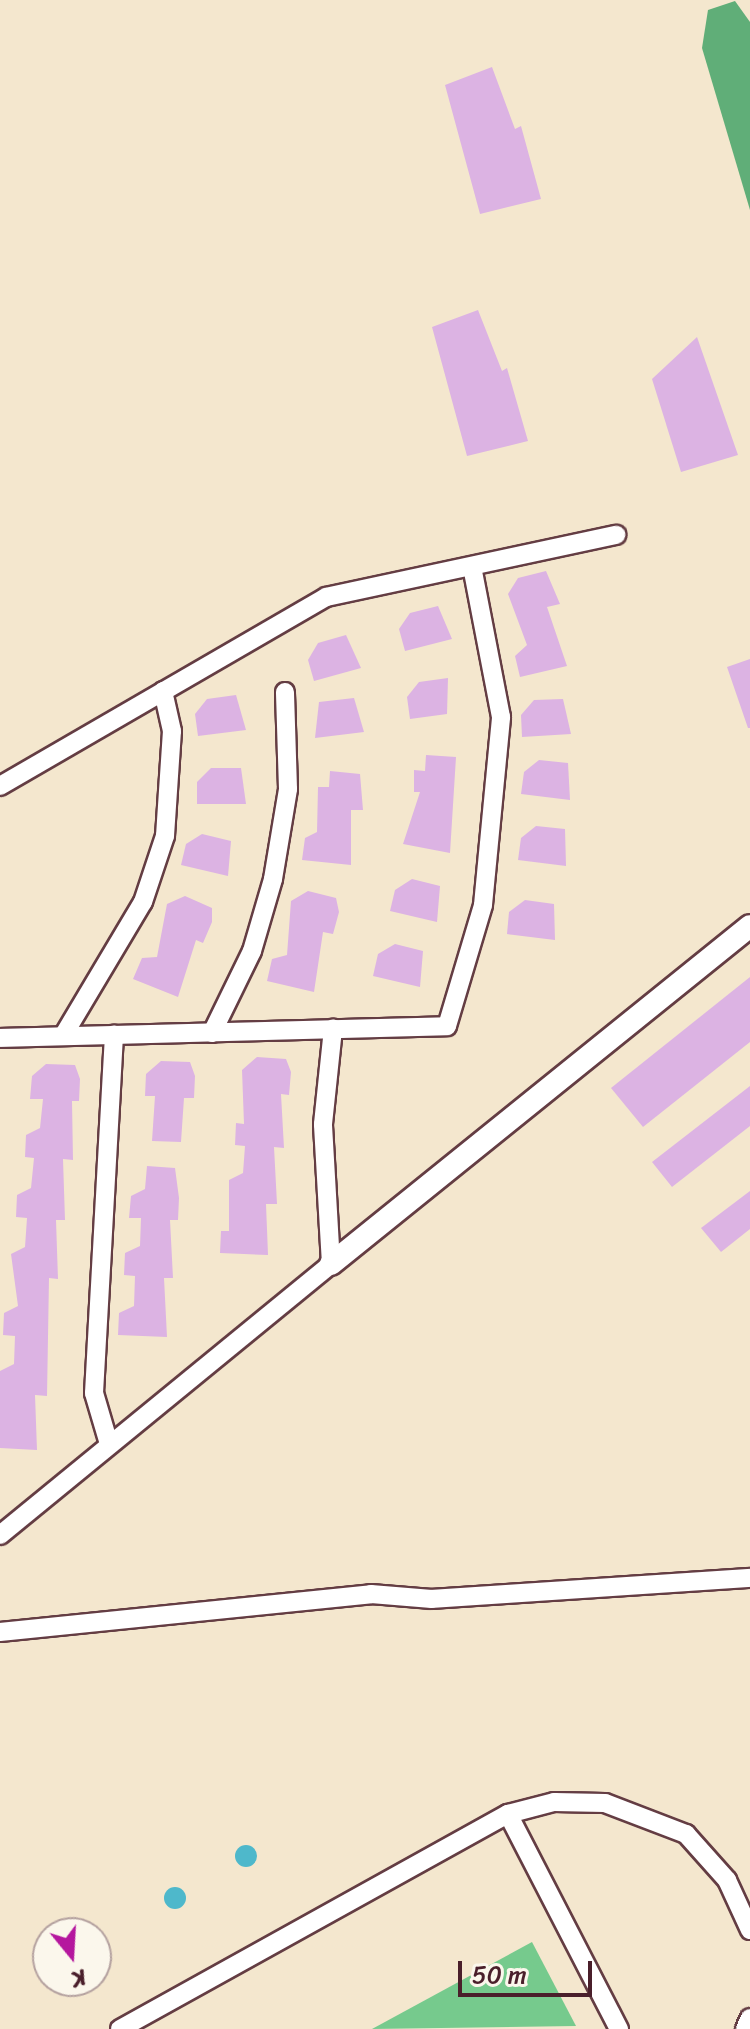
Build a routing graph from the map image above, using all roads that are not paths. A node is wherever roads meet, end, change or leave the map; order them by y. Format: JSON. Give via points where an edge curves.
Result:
{"nodes":[{"id":1,"x":616,"y":535,"type":"dead end"},
{"id":2,"x":472,"y":567,"type":"junction"},
{"id":3,"x":163,"y":691,"type":"junction"},
{"id":4,"x":285,"y":692,"type":"dead end"},
{"id":5,"x":0,"y":786,"type":"edge"},
{"id":6,"x":750,"y":926,"type":"edge"},
{"id":7,"x":333,"y":1029,"type":"junction"},
{"id":8,"x":212,"y":1033,"type":"junction"},
{"id":9,"x":114,"y":1035,"type":"junction"},
{"id":10,"x":63,"y":1036,"type":"junction"},
{"id":11,"x":0,"y":1038,"type":"edge"},
{"id":12,"x":331,"y":1264,"type":"junction"},
{"id":13,"x":109,"y":1444,"type":"junction"},
{"id":14,"x":0,"y":1535,"type":"edge"},
{"id":15,"x":750,"y":1578,"type":"edge"},
{"id":16,"x":0,"y":1632,"type":"edge"},
{"id":17,"x":508,"y":1814,"type":"junction"},
{"id":18,"x":750,"y":1930,"type":"edge"},
{"id":19,"x":750,"y":2018,"type":"edge"},
{"id":20,"x":120,"y":2029,"type":"edge"},
{"id":21,"x":619,"y":2029,"type":"edge"},
{"id":22,"x":745,"y":2029,"type":"edge"}],
"edges":[{"from":1,"to":2,"type":"street"},
{"from":2,"to":3,"type":"street","via":[[326,597]]},
{"from":2,"to":7,"type":"street","via":[[501,717],[483,905],[463,978],[447,1026]]},
{"from":3,"to":5,"type":"street"},
{"from":3,"to":10,"type":"street","via":[[172,731],[165,836],[143,902]]},
{"from":4,"to":8,"type":"street","via":[[288,789],[273,879],[252,951]]},
{"from":6,"to":12,"type":"street"},
{"from":7,"to":8,"type":"street"},
{"from":7,"to":12,"type":"street","via":[[323,1124]]},
{"from":8,"to":9,"type":"street"},
{"from":9,"to":10,"type":"street"},
{"from":9,"to":13,"type":"street","via":[[94,1393]]},
{"from":10,"to":11,"type":"street"},
{"from":12,"to":13,"type":"street"},
{"from":13,"to":14,"type":"street"},
{"from":15,"to":16,"type":"street","via":[[432,1599],[371,1594]]},
{"from":17,"to":18,"type":"street","via":[[554,1802],[605,1803],[686,1834],[727,1880]]},
{"from":17,"to":20,"type":"street"},
{"from":17,"to":21,"type":"street"},
{"from":19,"to":22,"type":"street"}]}
